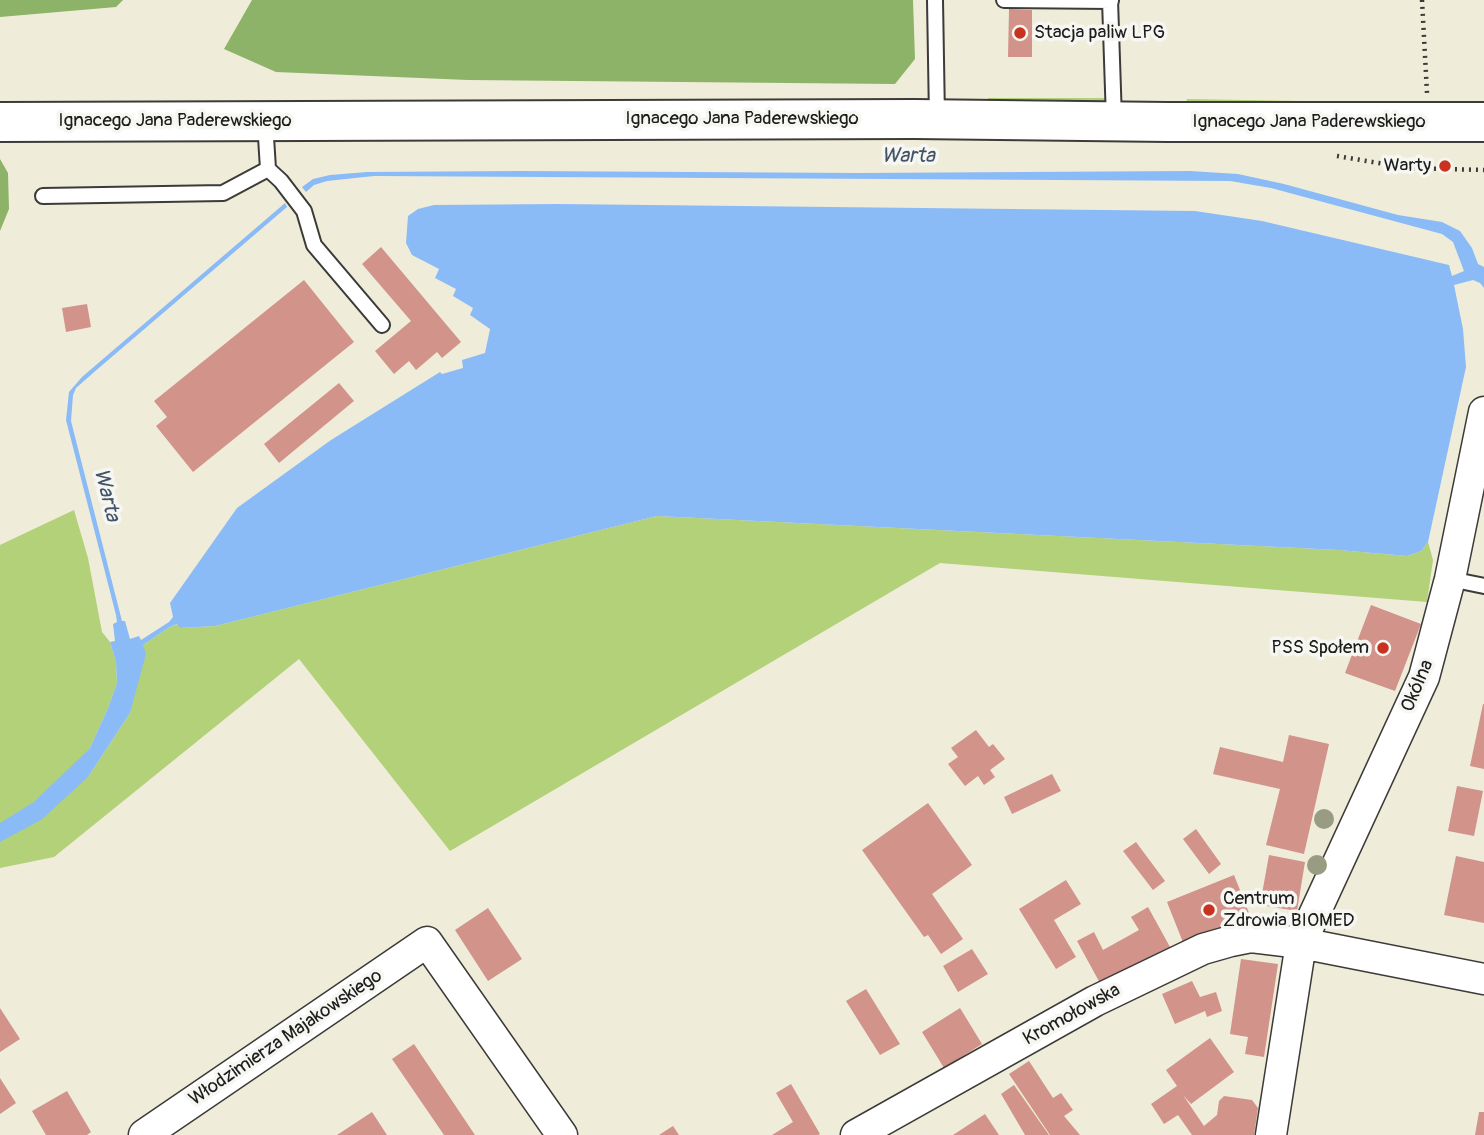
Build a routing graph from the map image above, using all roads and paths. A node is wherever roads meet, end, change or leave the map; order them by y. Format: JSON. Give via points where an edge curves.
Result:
{"nodes":[{"id":1,"x":935,"y":0,"type":"edge"},
{"id":2,"x":1004,"y":0,"type":"edge"},
{"id":3,"x":1422,"y":0,"type":"edge"},
{"id":4,"x":1111,"y":1,"type":"edge"},
{"id":5,"x":1427,"y":97,"type":"dead end"},
{"id":6,"x":937,"y":119,"type":"junction"},
{"id":7,"x":265,"y":120,"type":"junction"},
{"id":8,"x":1114,"y":121,"type":"junction"},
{"id":9,"x":0,"y":122,"type":"edge"},
{"id":10,"x":1484,"y":122,"type":"edge"},
{"id":11,"x":1329,"y":155,"type":"dead end"},
{"id":12,"x":268,"y":169,"type":"junction"},
{"id":13,"x":1484,"y":170,"type":"edge"},
{"id":14,"x":43,"y":196,"type":"dead end"},
{"id":15,"x":382,"y":325,"type":"dead end"},
{"id":16,"x":1484,"y":412,"type":"edge"},
{"id":17,"x":1450,"y":579,"type":"junction"},
{"id":18,"x":1484,"y":586,"type":"edge"},
{"id":19,"x":1301,"y":943,"type":"junction"},
{"id":20,"x":1484,"y":979,"type":"edge"},
{"id":21,"x":145,"y":1135,"type":"edge"},
{"id":22,"x":562,"y":1135,"type":"edge"},
{"id":23,"x":856,"y":1135,"type":"edge"},
{"id":24,"x":1271,"y":1135,"type":"edge"}],
"edges":[{"from":1,"to":6,"type":"lane"},
{"from":2,"to":4,"type":"lane"},
{"from":3,"to":5,"type":"path"},
{"from":4,"to":8,"type":"lane"},
{"from":6,"to":7,"type":"main road","name":"Ignacego Jana Paderewskiego"},
{"from":6,"to":8,"type":"main road","name":"Ignacego Jana Paderewskiego"},
{"from":7,"to":9,"type":"main road","name":"Ignacego Jana Paderewskiego"},
{"from":7,"to":12,"type":"lane"},
{"from":8,"to":10,"type":"main road","name":"Ignacego Jana Paderewskiego"},
{"from":11,"to":13,"type":"path","via":[[1408,168]]},
{"from":12,"to":14,"type":"lane","via":[[223,193]]},
{"from":12,"to":15,"type":"lane","via":[[304,211],[314,245]]},
{"from":16,"to":17,"type":"street","name":"Okólna"},
{"from":17,"to":18,"type":"lane"},
{"from":17,"to":19,"type":"street","name":"Okólna","via":[[1424,677]]},
{"from":19,"to":20,"type":"street"},
{"from":19,"to":23,"type":"street","name":"Kromołowska","via":[[1251,937],[1203,949],[1096,1001]]},
{"from":19,"to":24,"type":"street","name":"Okólna"},
{"from":21,"to":22,"type":"street","name":"Włodzimierza Majakowskiego","via":[[426,942]]}]}
